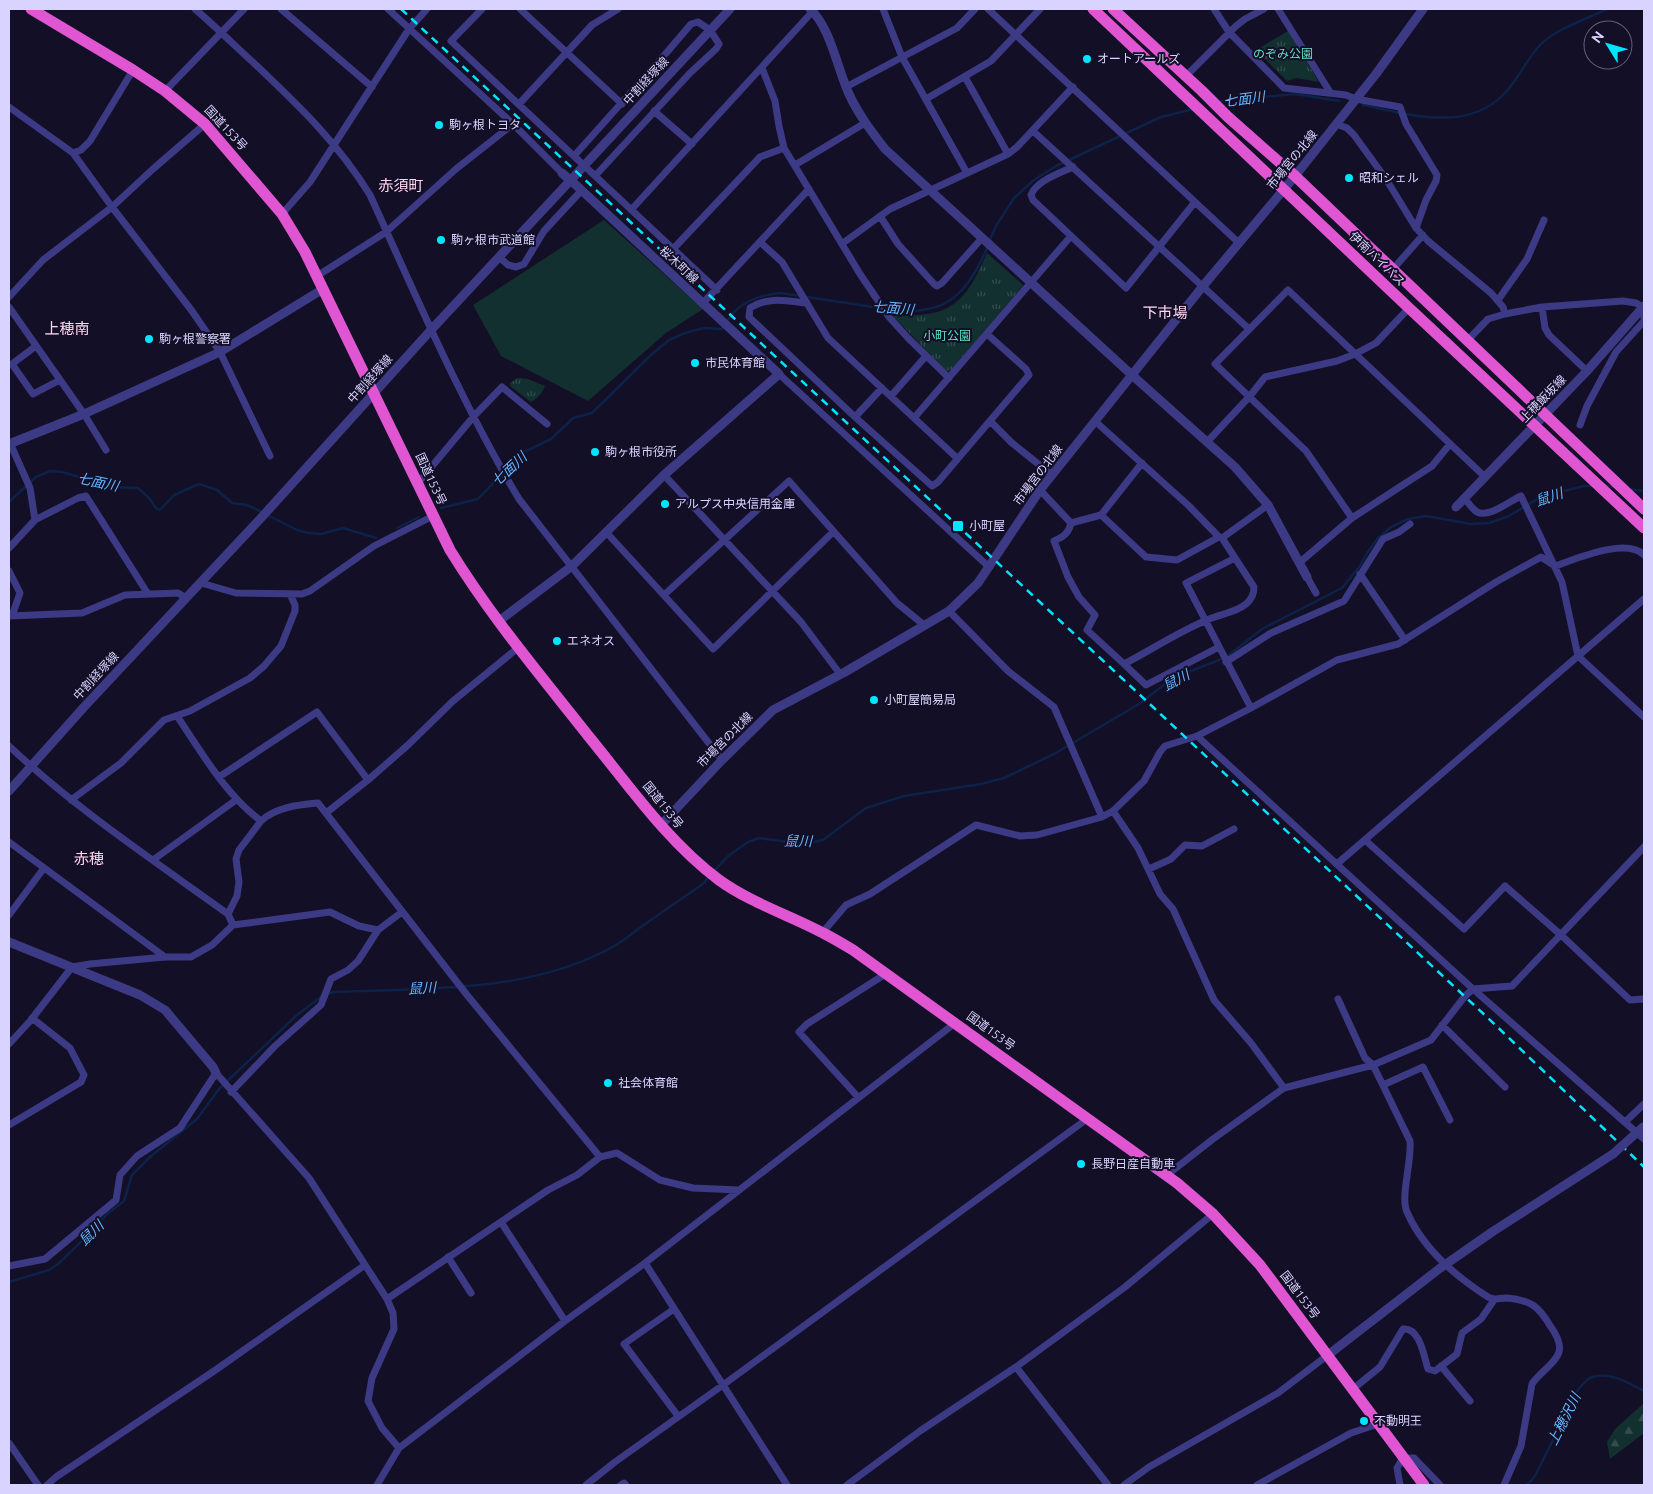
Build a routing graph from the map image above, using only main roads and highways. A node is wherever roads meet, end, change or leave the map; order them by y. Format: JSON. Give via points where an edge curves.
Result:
{"nodes":[{"id":1,"x":31,"y":9,"type":"edge"},
{"id":2,"x":1093,"y":9,"type":"edge"},
{"id":3,"x":1113,"y":9,"type":"edge"},
{"id":4,"x":1644,"y":508,"type":"edge"},
{"id":5,"x":1644,"y":528,"type":"edge"},
{"id":6,"x":1424,"y":1485,"type":"edge"}],
"edges":[{"from":1,"to":6,"type":"highway","name":"国道153号","via":[[165,91],[206,124],[282,214],[305,252],[433,516],[472,587],[674,841],[740,894],[823,932],[887,973],[1167,1176],[1213,1214],[1260,1265]]},
{"from":2,"to":5,"type":"highway","name":"伊南バイパス"},
{"from":3,"to":4,"type":"highway","name":"伊南バイパス","via":[[1295,176]]}]}
